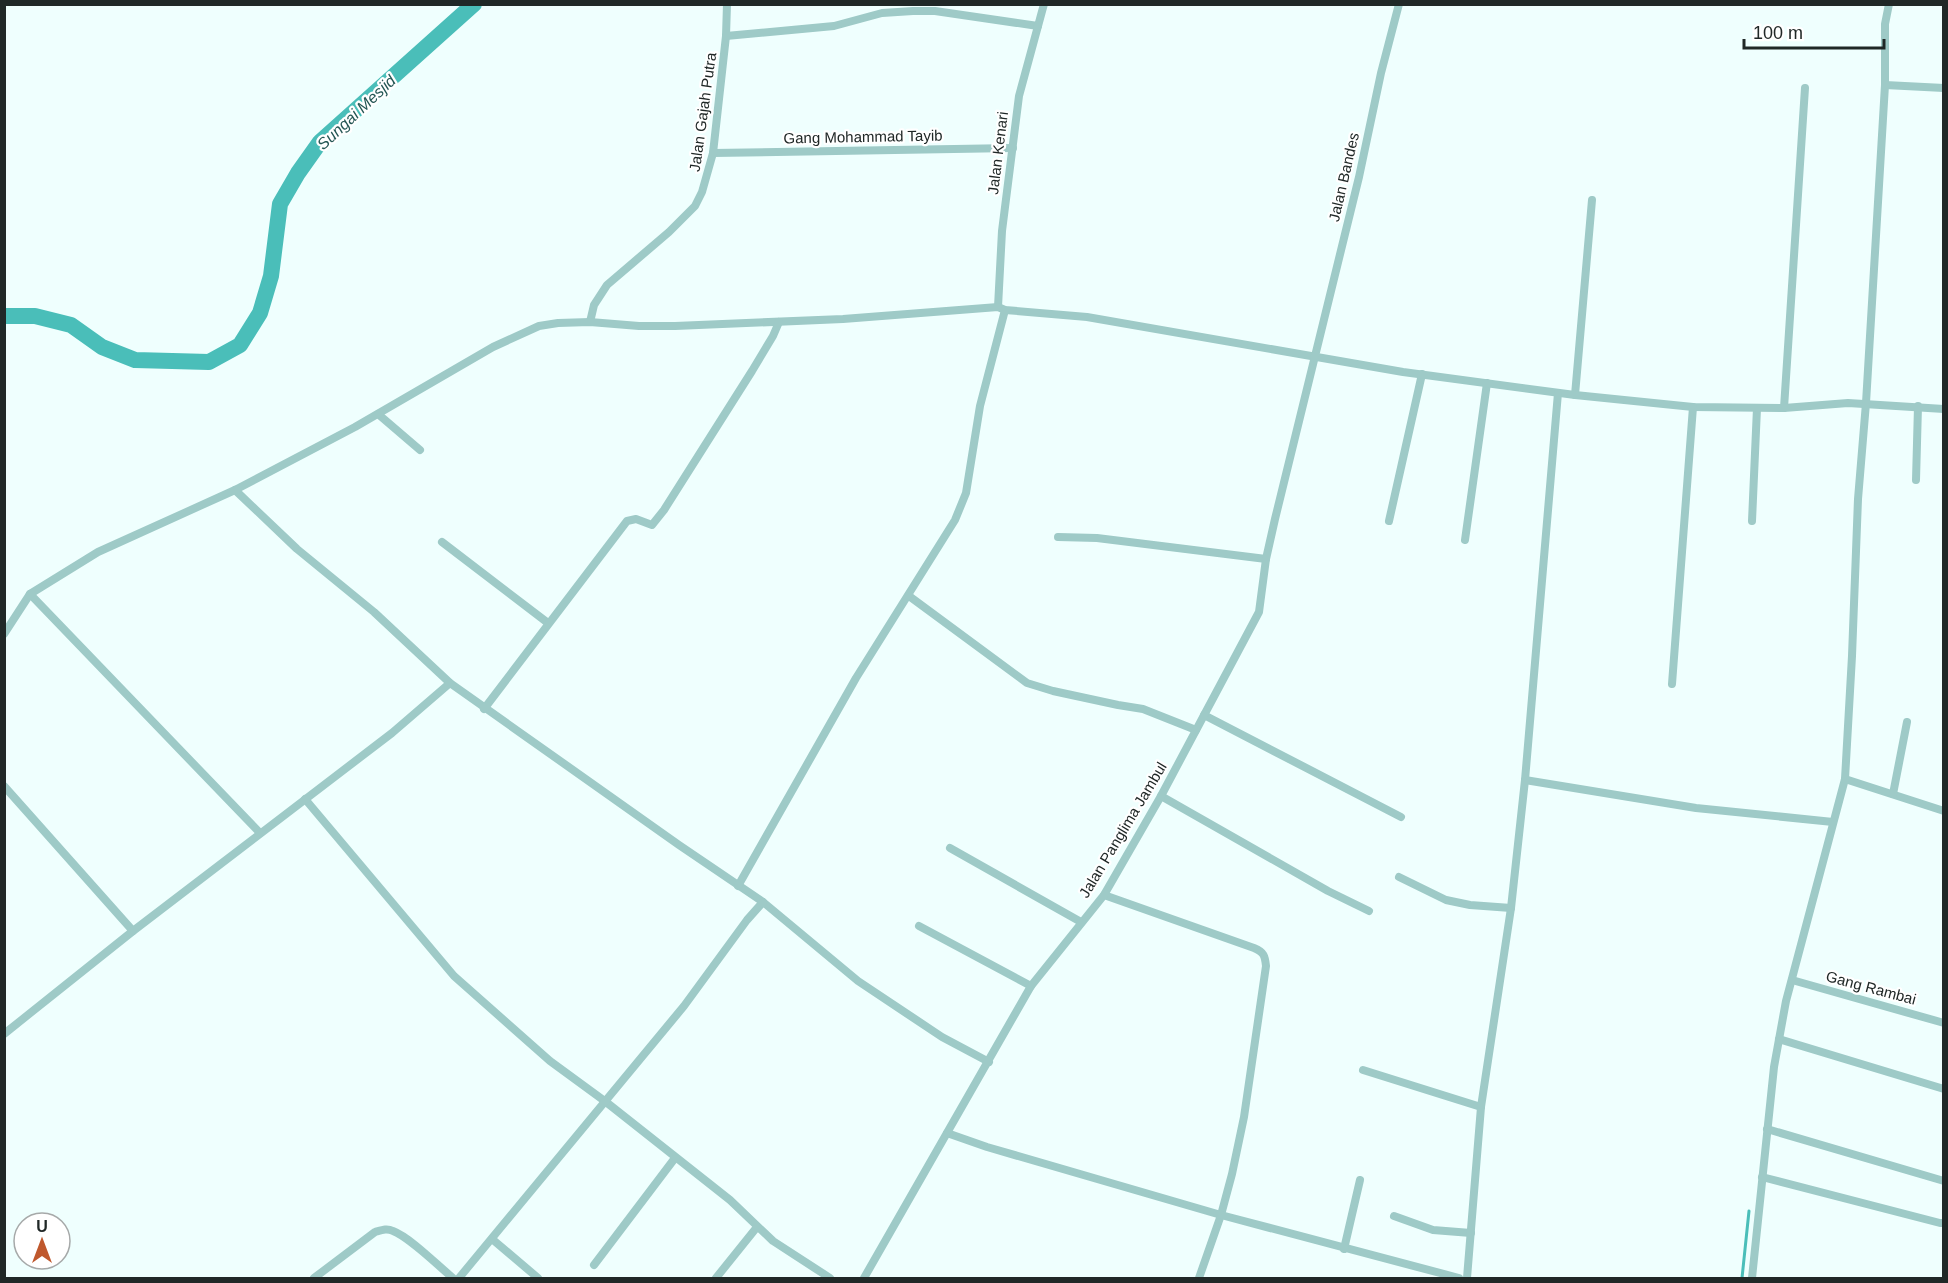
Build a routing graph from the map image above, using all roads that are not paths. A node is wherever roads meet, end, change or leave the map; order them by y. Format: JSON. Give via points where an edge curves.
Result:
{"nodes":[{"id":1,"x":727,"y":4,"type":"edge"},
{"id":2,"x":1044,"y":4,"type":"edge"},
{"id":3,"x":1399,"y":4,"type":"edge"},
{"id":4,"x":1888,"y":4,"type":"edge"},
{"id":5,"x":1038,"y":26,"type":"junction"},
{"id":6,"x":726,"y":36,"type":"junction"},
{"id":7,"x":1885,"y":85,"type":"junction"},
{"id":8,"x":1944,"y":87,"type":"edge"},
{"id":9,"x":1805,"y":88,"type":"dead end"},
{"id":10,"x":1013,"y":148,"type":"junction"},
{"id":11,"x":713,"y":153,"type":"junction"},
{"id":12,"x":1592,"y":200,"type":"dead end"},
{"id":13,"x":1001,"y":309,"type":"junction"},
{"id":14,"x":590,"y":322,"type":"junction"},
{"id":15,"x":779,"y":322,"type":"junction"},
{"id":16,"x":1315,"y":356,"type":"junction"},
{"id":17,"x":1422,"y":374,"type":"junction"},
{"id":18,"x":1487,"y":383,"type":"junction"},
{"id":19,"x":1558,"y":393,"type":"junction"},
{"id":20,"x":1575,"y":395,"type":"junction"},
{"id":21,"x":1863,"y":403,"type":"junction"},
{"id":22,"x":1918,"y":406,"type":"junction"},
{"id":23,"x":1693,"y":407,"type":"junction"},
{"id":24,"x":1757,"y":408,"type":"junction"},
{"id":25,"x":1784,"y":408,"type":"junction"},
{"id":26,"x":1944,"y":409,"type":"edge"},
{"id":27,"x":378,"y":414,"type":"junction"},
{"id":28,"x":420,"y":450,"type":"dead end"},
{"id":29,"x":1916,"y":480,"type":"dead end"},
{"id":30,"x":235,"y":490,"type":"junction"},
{"id":31,"x":1389,"y":521,"type":"dead end"},
{"id":32,"x":1752,"y":521,"type":"dead end"},
{"id":33,"x":1058,"y":537,"type":"dead end"},
{"id":34,"x":1465,"y":540,"type":"dead end"},
{"id":35,"x":442,"y":542,"type":"dead end"},
{"id":36,"x":1266,"y":559,"type":"junction"},
{"id":37,"x":30,"y":594,"type":"junction"},
{"id":38,"x":909,"y":596,"type":"junction"},
{"id":39,"x":548,"y":623,"type":"junction"},
{"id":40,"x":4,"y":634,"type":"edge"},
{"id":41,"x":450,"y":683,"type":"junction"},
{"id":42,"x":1672,"y":684,"type":"dead end"},
{"id":43,"x":484,"y":709,"type":"junction"},
{"id":44,"x":1204,"y":715,"type":"junction"},
{"id":45,"x":1907,"y":723,"type":"dead end"},
{"id":46,"x":1196,"y":730,"type":"junction"},
{"id":47,"x":1845,"y":779,"type":"junction"},
{"id":48,"x":1525,"y":780,"type":"junction"},
{"id":49,"x":4,"y":786,"type":"edge"},
{"id":50,"x":1893,"y":794,"type":"junction"},
{"id":51,"x":1161,"y":796,"type":"junction"},
{"id":52,"x":305,"y":799,"type":"junction"},
{"id":53,"x":1944,"y":811,"type":"edge"},
{"id":54,"x":1401,"y":818,"type":"dead end"},
{"id":55,"x":1833,"y":822,"type":"junction"},
{"id":56,"x":260,"y":833,"type":"junction"},
{"id":57,"x":950,"y":848,"type":"dead end"},
{"id":58,"x":1399,"y":877,"type":"dead end"},
{"id":59,"x":738,"y":885,"type":"junction"},
{"id":60,"x":1104,"y":895,"type":"junction"},
{"id":61,"x":763,"y":902,"type":"junction"},
{"id":62,"x":1511,"y":908,"type":"junction"},
{"id":63,"x":1369,"y":911,"type":"dead end"},
{"id":64,"x":1082,"y":922,"type":"junction"},
{"id":65,"x":919,"y":926,"type":"dead end"},
{"id":66,"x":133,"y":931,"type":"junction"},
{"id":67,"x":1792,"y":980,"type":"junction"},
{"id":68,"x":1030,"y":986,"type":"junction"},
{"id":69,"x":1944,"y":1023,"type":"edge"},
{"id":70,"x":4,"y":1034,"type":"edge"},
{"id":71,"x":1779,"y":1039,"type":"junction"},
{"id":72,"x":989,"y":1062,"type":"junction"},
{"id":73,"x":1363,"y":1071,"type":"dead end"},
{"id":74,"x":1944,"y":1089,"type":"edge"},
{"id":75,"x":606,"y":1102,"type":"junction"},
{"id":76,"x":1481,"y":1107,"type":"junction"},
{"id":77,"x":1767,"y":1129,"type":"junction"},
{"id":78,"x":947,"y":1133,"type":"junction"},
{"id":79,"x":675,"y":1158,"type":"junction"},
{"id":80,"x":1762,"y":1177,"type":"junction"},
{"id":81,"x":1360,"y":1180,"type":"dead end"},
{"id":82,"x":1944,"y":1181,"type":"edge"},
{"id":83,"x":1221,"y":1215,"type":"junction"},
{"id":84,"x":1394,"y":1216,"type":"dead end"},
{"id":85,"x":1944,"y":1223,"type":"edge"},
{"id":86,"x":757,"y":1227,"type":"junction"},
{"id":87,"x":1471,"y":1233,"type":"junction"},
{"id":88,"x":492,"y":1239,"type":"junction"},
{"id":89,"x":1344,"y":1249,"type":"junction"},
{"id":90,"x":594,"y":1265,"type":"dead end"},
{"id":91,"x":314,"y":1278,"type":"edge"},
{"id":92,"x":453,"y":1278,"type":"edge"},
{"id":93,"x":459,"y":1278,"type":"edge"},
{"id":94,"x":538,"y":1278,"type":"edge"},
{"id":95,"x":716,"y":1278,"type":"edge"},
{"id":96,"x":830,"y":1278,"type":"edge"},
{"id":97,"x":864,"y":1278,"type":"edge"},
{"id":98,"x":1199,"y":1278,"type":"edge"},
{"id":99,"x":1459,"y":1278,"type":"edge"},
{"id":100,"x":1467,"y":1278,"type":"edge"},
{"id":101,"x":1752,"y":1278,"type":"edge"}],
"edges":[{"from":1,"to":6,"type":"street","name":"Jalan Gajah Putra"},
{"from":2,"to":5,"type":"street","name":"Jalan Kenari"},
{"from":3,"to":16,"type":"street","name":"Jalan Bandes"},
{"from":4,"to":7,"type":"street"},
{"from":5,"to":6,"type":"street","via":[[913,11],[882,12],[834,26]]},
{"from":5,"to":10,"type":"street","name":"Jalan Kenari","via":[[1018,96]]},
{"from":6,"to":11,"type":"street","name":"Jalan Gajah Putra"},
{"from":7,"to":8,"type":"street"},
{"from":7,"to":21,"type":"street"},
{"from":9,"to":25,"type":"street"},
{"from":10,"to":11,"type":"street","name":"Gang Mohammad Tayib"},
{"from":10,"to":13,"type":"street","name":"Jalan Kenari","via":[[1002,231]]},
{"from":11,"to":14,"type":"street","name":"Jalan Gajah Putra","via":[[708,178],[695,206],[607,285],[594,305]]},
{"from":12,"to":20,"type":"street"},
{"from":13,"to":15,"type":"street"},
{"from":13,"to":16,"type":"street","via":[[1087,317]]},
{"from":13,"to":38,"type":"street","name":"Jalan Kenari","via":[[966,493],[949,531]]},
{"from":14,"to":15,"type":"street","via":[[639,326]]},
{"from":14,"to":27,"type":"street","via":[[539,326],[493,347]]},
{"from":15,"to":39,"type":"street","via":[[664,510],[652,525],[636,519],[627,521]]},
{"from":16,"to":17,"type":"street"},
{"from":16,"to":36,"type":"street","name":"Jalan Panglima Jambul"},
{"from":17,"to":18,"type":"street"},
{"from":17,"to":31,"type":"street"},
{"from":18,"to":19,"type":"street"},
{"from":18,"to":34,"type":"street"},
{"from":19,"to":20,"type":"street"},
{"from":19,"to":48,"type":"street"},
{"from":20,"to":23,"type":"street"},
{"from":21,"to":22,"type":"street"},
{"from":21,"to":25,"type":"street"},
{"from":21,"to":47,"type":"street"},
{"from":22,"to":26,"type":"street"},
{"from":22,"to":29,"type":"street"},
{"from":23,"to":24,"type":"street"},
{"from":23,"to":42,"type":"street"},
{"from":24,"to":25,"type":"street"},
{"from":24,"to":32,"type":"street"},
{"from":27,"to":28,"type":"street"},
{"from":27,"to":30,"type":"street"},
{"from":30,"to":37,"type":"street","via":[[98,552]]},
{"from":30,"to":41,"type":"street"},
{"from":33,"to":36,"type":"street","via":[[1097,538]]},
{"from":35,"to":39,"type":"street"},
{"from":36,"to":44,"type":"street","name":"Jalan Panglima Jambul","via":[[1259,612]]},
{"from":37,"to":40,"type":"street"},
{"from":37,"to":56,"type":"street"},
{"from":38,"to":46,"type":"street","via":[[1027,683],[1143,709]]},
{"from":38,"to":59,"type":"street","name":"Jalan Kenari","via":[[856,678]]},
{"from":39,"to":43,"type":"street"},
{"from":41,"to":43,"type":"street"},
{"from":41,"to":52,"type":"street"},
{"from":43,"to":59,"type":"street"},
{"from":44,"to":46,"type":"street","name":"Jalan Panglima Jambul"},
{"from":44,"to":54,"type":"street"},
{"from":45,"to":50,"type":"street"},
{"from":46,"to":51,"type":"street","name":"Jalan Panglima Jambul"},
{"from":47,"to":50,"type":"street"},
{"from":47,"to":55,"type":"street"},
{"from":48,"to":55,"type":"street","via":[[1696,808]]},
{"from":48,"to":62,"type":"street"},
{"from":49,"to":66,"type":"street"},
{"from":50,"to":53,"type":"street"},
{"from":51,"to":60,"type":"street","name":"Jalan Panglima Jambul"},
{"from":51,"to":63,"type":"street"},
{"from":52,"to":56,"type":"street"},
{"from":52,"to":75,"type":"street","via":[[454,976],[550,1060]]},
{"from":55,"to":67,"type":"street"},
{"from":56,"to":66,"type":"street"},
{"from":57,"to":64,"type":"street"},
{"from":58,"to":62,"type":"street","via":[[1446,900]]},
{"from":59,"to":61,"type":"street"},
{"from":60,"to":64,"type":"street","name":"Jalan Panglima Jambul"},
{"from":60,"to":83,"type":"street","via":[[1265,955],[1244,1117]]},
{"from":61,"to":72,"type":"street","via":[[858,981],[942,1037]]},
{"from":61,"to":75,"type":"street"},
{"from":62,"to":76,"type":"street"},
{"from":64,"to":68,"type":"street","name":"Jalan Panglima Jambul"},
{"from":65,"to":68,"type":"street"},
{"from":66,"to":70,"type":"street"},
{"from":67,"to":69,"type":"street","name":"Gang Rambai"},
{"from":67,"to":71,"type":"street"},
{"from":68,"to":72,"type":"street","name":"Jalan Panglima Jambul"},
{"from":71,"to":74,"type":"street"},
{"from":71,"to":77,"type":"street"},
{"from":72,"to":78,"type":"street","name":"Jalan Panglima Jambul"},
{"from":73,"to":76,"type":"street"},
{"from":75,"to":79,"type":"street"},
{"from":75,"to":88,"type":"street"},
{"from":76,"to":87,"type":"street"},
{"from":77,"to":80,"type":"street"},
{"from":77,"to":82,"type":"street"},
{"from":78,"to":83,"type":"street"},
{"from":78,"to":97,"type":"street","name":"Jalan Panglima Jambul"},
{"from":79,"to":86,"type":"street","via":[[730,1200]]},
{"from":79,"to":90,"type":"street"},
{"from":80,"to":85,"type":"street"},
{"from":80,"to":101,"type":"street"},
{"from":81,"to":89,"type":"street"},
{"from":83,"to":89,"type":"street"},
{"from":83,"to":98,"type":"street"},
{"from":84,"to":87,"type":"street","via":[[1433,1230]]},
{"from":86,"to":95,"type":"street"},
{"from":86,"to":96,"type":"street"},
{"from":87,"to":100,"type":"street"},
{"from":88,"to":93,"type":"street"},
{"from":88,"to":94,"type":"street"},
{"from":89,"to":99,"type":"street"},
{"from":91,"to":92,"type":"street","via":[[384,1229],[410,1242]]}]}
